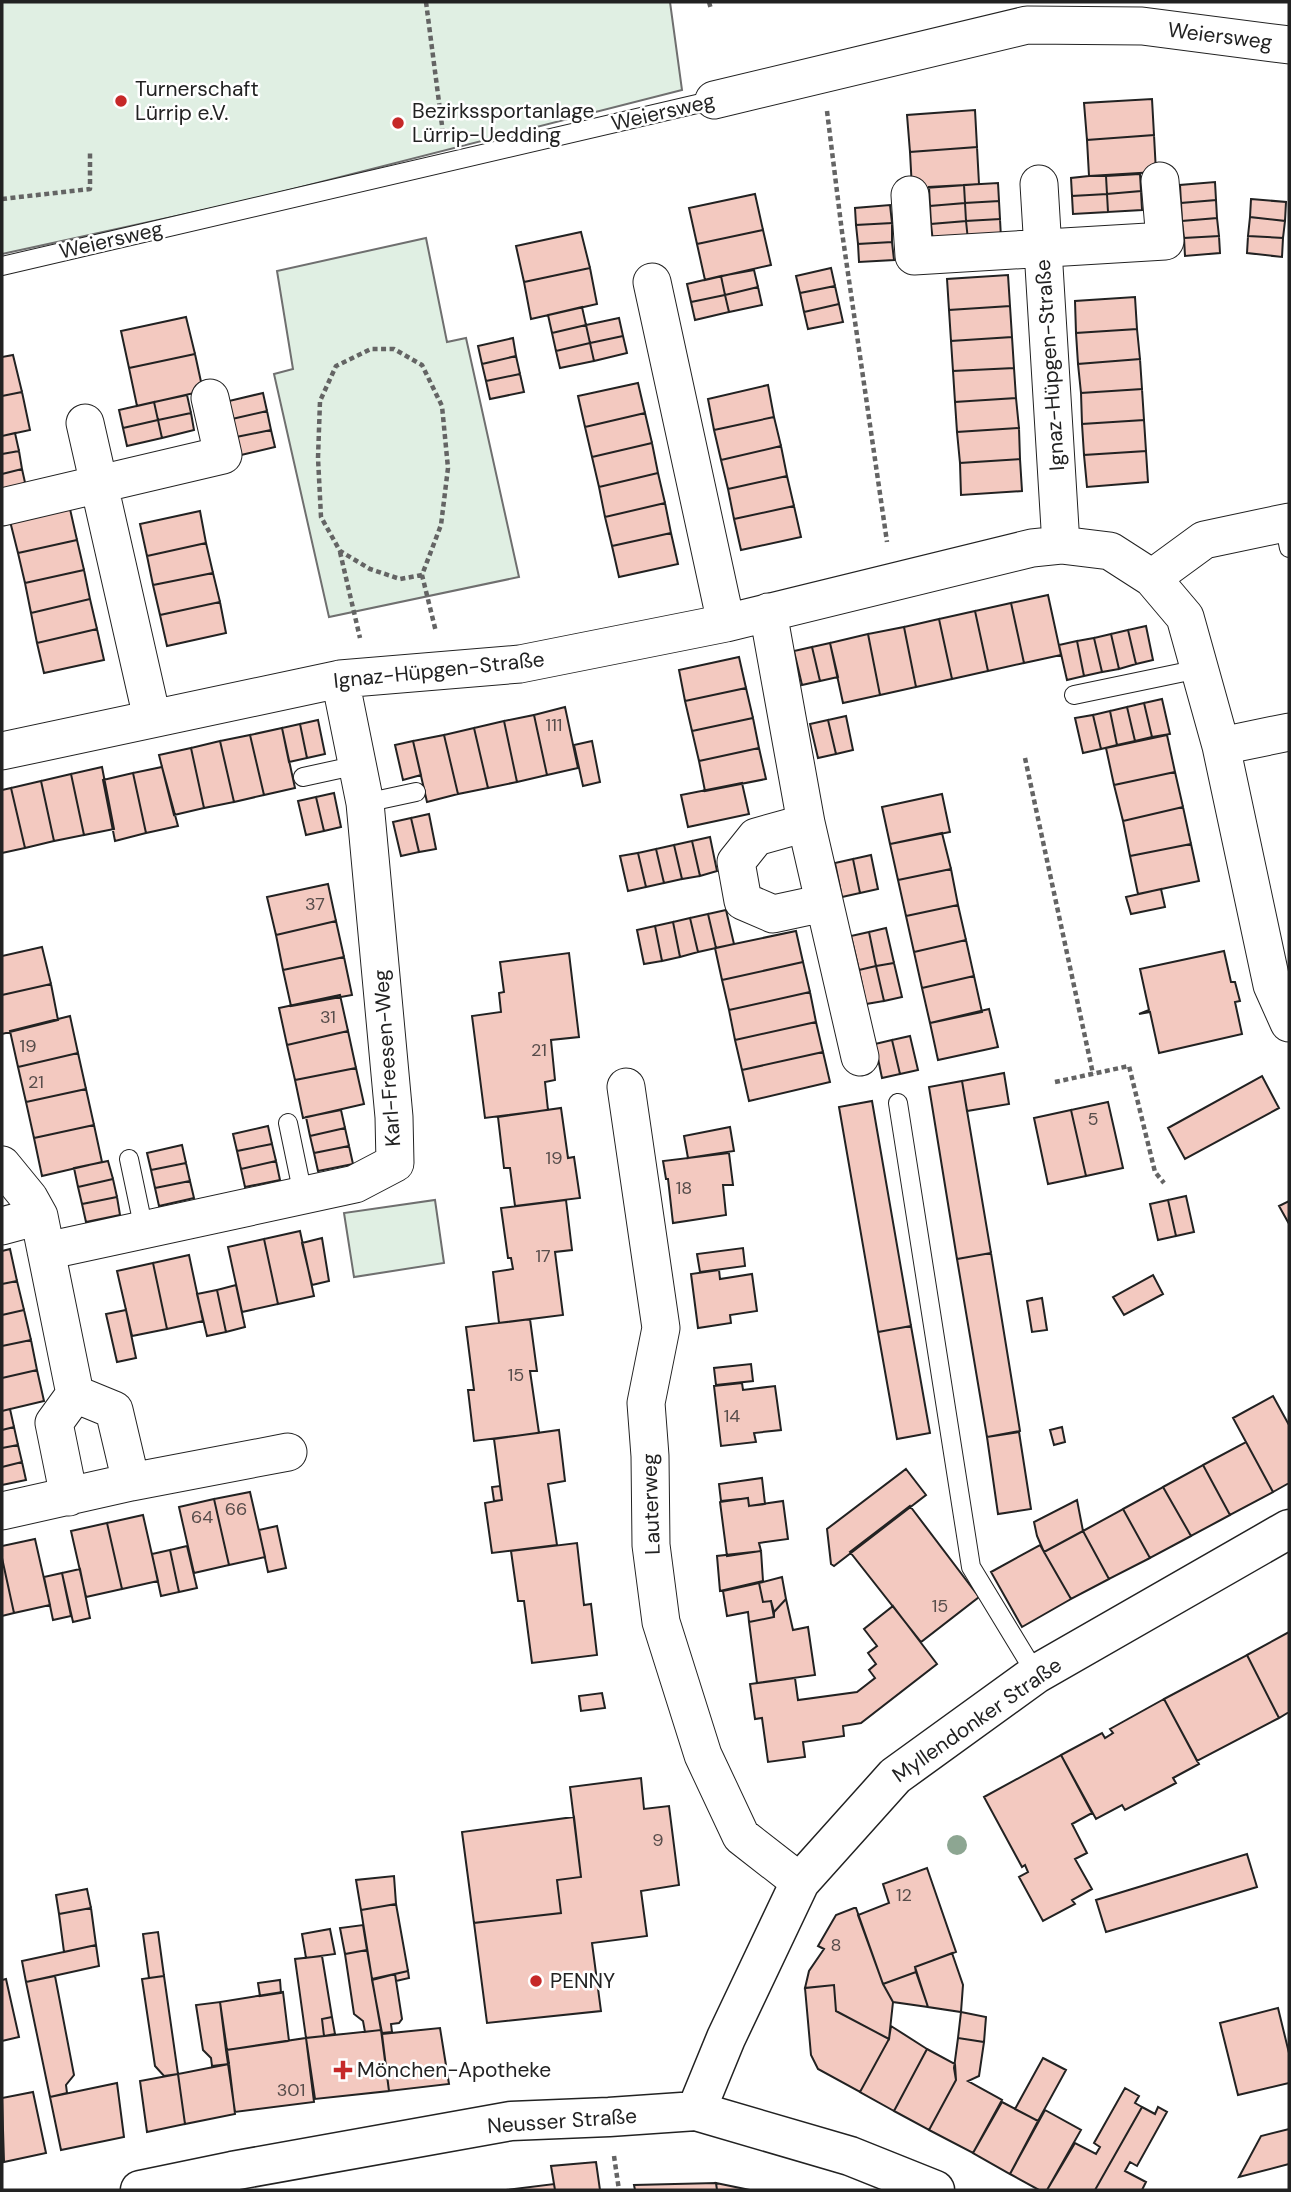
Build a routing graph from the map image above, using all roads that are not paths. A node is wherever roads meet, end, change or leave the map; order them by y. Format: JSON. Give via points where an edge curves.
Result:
{"nodes":[{"id":1,"x":1289,"y":45,"type":"edge"},
{"id":2,"x":714,"y":100,"type":"joint"},
{"id":3,"x":1160,"y":181,"type":"dead end"},
{"id":4,"x":1039,"y":184,"type":"dead end"},
{"id":5,"x":910,"y":195,"type":"dead end"},
{"id":6,"x":1042,"y":249,"type":"junction"},
{"id":7,"x":2,"y":266,"type":"edge"},
{"id":8,"x":652,"y":282,"type":"dead end"},
{"id":9,"x":210,"y":398,"type":"dead end"},
{"id":10,"x":85,"y":423,"type":"dead end"},
{"id":11,"x":99,"y":485,"type":"junction"},
{"id":12,"x":2,"y":507,"type":"edge"},
{"id":13,"x":1287,"y":531,"type":"edge"},
{"id":14,"x":1061,"y":545,"type":"junction"},
{"id":15,"x":1152,"y":578,"type":"junction"},
{"id":16,"x":768,"y":612,"type":"junction"},
{"id":17,"x":726,"y":623,"type":"junction"},
{"id":18,"x":1199,"y":669,"type":"junction"},
{"id":19,"x":355,"y":677,"type":"junction"},
{"id":20,"x":1074,"y":695,"type":"dead end"},
{"id":21,"x":152,"y":718,"type":"junction"},
{"id":22,"x":1289,"y":732,"type":"edge"},
{"id":23,"x":1221,"y":746,"type":"junction"},
{"id":24,"x":2,"y":751,"type":"edge"},
{"id":25,"x":358,"y":765,"type":"junction"},
{"id":26,"x":303,"y":778,"type":"dead end"},
{"id":27,"x":416,"y":792,"type":"dead end"},
{"id":28,"x":365,"y":803,"type":"junction"},
{"id":29,"x":806,"y":823,"type":"junction"},
{"id":30,"x":824,"y":903,"type":"junction"},
{"id":31,"x":1289,"y":1023,"type":"edge"},
{"id":32,"x":860,"y":1057,"type":"dead end"},
{"id":33,"x":626,"y":1087,"type":"dead end"},
{"id":34,"x":898,"y":1103,"type":"dead end"},
{"id":35,"x":289,"y":1123,"type":"dead end"},
{"id":36,"x":129,"y":1159,"type":"dead end"},
{"id":37,"x":2,"y":1165,"type":"edge"},
{"id":38,"x":303,"y":1195,"type":"junction"},
{"id":39,"x":39,"y":1216,"type":"junction"},
{"id":40,"x":2,"y":1226,"type":"edge"},
{"id":41,"x":144,"y":1230,"type":"junction"},
{"id":42,"x":46,"y":1251,"type":"junction"},
{"id":43,"x":75,"y":1394,"type":"junction"},
{"id":44,"x":288,"y":1451,"type":"dead end"},
{"id":45,"x":131,"y":1482,"type":"junction"},
{"id":46,"x":69,"y":1497,"type":"junction"},
{"id":47,"x":2,"y":1511,"type":"edge"},
{"id":48,"x":1289,"y":1529,"type":"edge"},
{"id":49,"x":1036,"y":1674,"type":"junction"},
{"id":50,"x":800,"y":1882,"type":"junction"},
{"id":51,"x":696,"y":2111,"type":"junction"},
{"id":52,"x":140,"y":2190,"type":"edge"},
{"id":53,"x":935,"y":2190,"type":"edge"}],
"edges":[{"from":1,"to":2,"type":"street","name":"Weiersweg","via":[[1142,26],[1027,25]]},
{"from":2,"to":7,"type":"lane","name":"Weiersweg"},
{"from":3,"to":6,"type":"street","via":[[1165,241]]},
{"from":4,"to":6,"type":"street","name":"Ignaz-Hüpgen-Straße"},
{"from":5,"to":6,"type":"street","via":[[914,256]]},
{"from":6,"to":14,"type":"street","name":"Ignaz-Hüpgen-Straße"},
{"from":8,"to":17,"type":"street"},
{"from":9,"to":11,"type":"street","via":[[223,455]]},
{"from":10,"to":11,"type":"street"},
{"from":11,"to":12,"type":"street"},
{"from":11,"to":21,"type":"street"},
{"from":13,"to":15,"type":"street","via":[[1204,540]]},
{"from":14,"to":15,"type":"street","name":"Ignaz-Hüpgen-Straße","via":[[1110,551]]},
{"from":14,"to":16,"type":"street","name":"Ignaz-Hüpgen-Straße","via":[[1032,548]]},
{"from":15,"to":18,"type":"street","name":"Ignaz-Hüpgen-Straße","via":[[1185,617]]},
{"from":16,"to":17,"type":"street","name":"Ignaz-Hüpgen-Straße"},
{"from":16,"to":29,"type":"street"},
{"from":17,"to":19,"type":"street","name":"Ignaz-Hüpgen-Straße","via":[[520,664]]},
{"from":18,"to":20,"type":"lane"},
{"from":18,"to":23,"type":"street","name":"Ignaz-Hüpgen-Straße"},
{"from":19,"to":21,"type":"street","name":"Ignaz-Hüpgen-Straße"},
{"from":19,"to":25,"type":"street","name":"Karl-Freesen-Weg"},
{"from":21,"to":24,"type":"street","name":"Ignaz-Hüpgen-Straße"},
{"from":22,"to":23,"type":"street"},
{"from":23,"to":31,"type":"street","name":"Ignaz-Hüpgen-Straße","via":[[1272,985]]},
{"from":25,"to":26,"type":"lane"},
{"from":25,"to":28,"type":"street","name":"Karl-Freesen-Weg"},
{"from":27,"to":28,"type":"lane"},
{"from":28,"to":38,"type":"street","name":"Karl-Freesen-Weg","via":[[395,1163],[355,1184]]},
{"from":29,"to":30,"type":"street"},
{"from":29,"to":30,"type":"street","via":[[755,837],[736,862],[743,901],[773,914]]},
{"from":30,"to":32,"type":"street"},
{"from":33,"to":50,"type":"street","name":"Lauterweg","via":[[661,1328],[646,1403],[651,1545],[661,1622],[703,1755],[741,1836]]},
{"from":34,"to":49,"type":"lane","via":[[971,1567]]},
{"from":35,"to":38,"type":"lane"},
{"from":36,"to":41,"type":"lane"},
{"from":37,"to":39,"type":"street"},
{"from":38,"to":41,"type":"street","name":"Karl-Freesen-Weg"},
{"from":39,"to":40,"type":"street"},
{"from":39,"to":42,"type":"street"},
{"from":41,"to":42,"type":"street","name":"Karl-Freesen-Weg"},
{"from":42,"to":43,"type":"street"},
{"from":43,"to":45,"type":"street","via":[[114,1410]]},
{"from":43,"to":46,"type":"street","via":[[54,1423]]},
{"from":44,"to":45,"type":"street"},
{"from":45,"to":46,"type":"street"},
{"from":46,"to":47,"type":"street"},
{"from":48,"to":49,"type":"street","name":"Myllendonker Straße"},
{"from":49,"to":50,"type":"street","name":"Myllendonker Straße","via":[[895,1776]]},
{"from":50,"to":51,"type":"street","name":"Myllendonker Straße"},
{"from":51,"to":52,"type":"street","name":"Neusser Straße","via":[[511,2121]]},
{"from":51,"to":53,"type":"street","name":"Neusser Straße","via":[[850,2156]]}]}
